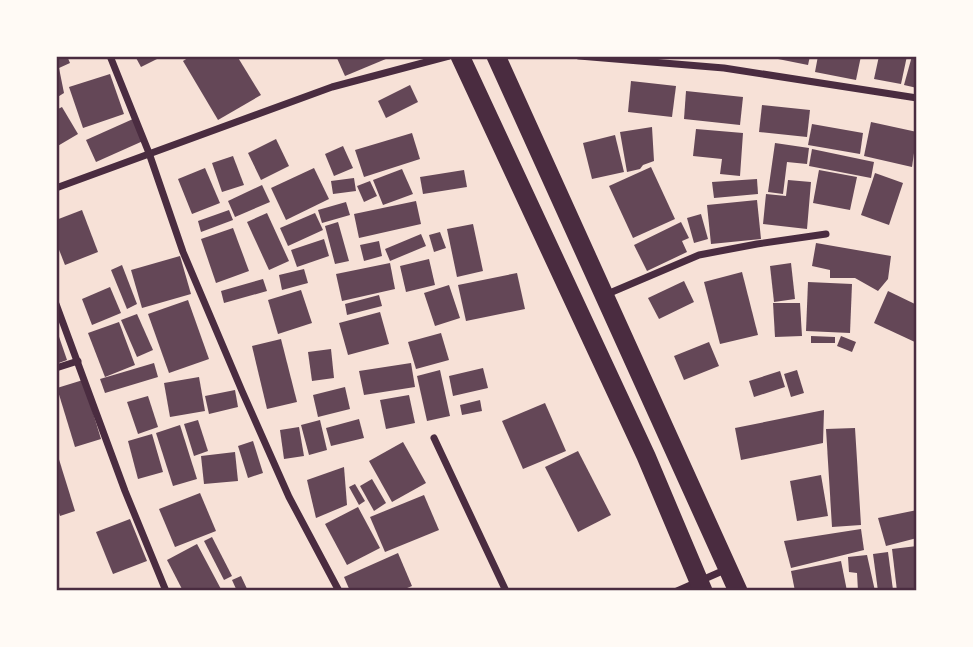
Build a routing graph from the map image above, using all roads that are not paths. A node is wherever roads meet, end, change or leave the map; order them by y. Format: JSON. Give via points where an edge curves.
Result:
{"nodes":[{"id":1,"x":110,"y":56,"type":"edge"},
{"id":2,"x":449,"y":56,"type":"edge"},
{"id":3,"x":460,"y":56,"type":"edge"},
{"id":4,"x":496,"y":56,"type":"edge"},
{"id":5,"x":579,"y":56,"type":"edge"},
{"id":6,"x":917,"y":97,"type":"edge"},
{"id":7,"x":149,"y":153,"type":"junction"},
{"id":8,"x":56,"y":188,"type":"edge"},
{"id":9,"x":826,"y":234,"type":"dead end"},
{"id":10,"x":603,"y":296,"type":"junction"},
{"id":11,"x":56,"y":304,"type":"edge"},
{"id":12,"x":78,"y":361,"type":"junction"},
{"id":13,"x":56,"y":368,"type":"edge"},
{"id":14,"x":434,"y":438,"type":"dead end"},
{"id":15,"x":728,"y":569,"type":"junction"},
{"id":16,"x":701,"y":586,"type":"edge"},
{"id":17,"x":166,"y":591,"type":"edge"},
{"id":18,"x":339,"y":591,"type":"edge"},
{"id":19,"x":506,"y":591,"type":"edge"},
{"id":20,"x":677,"y":591,"type":"edge"},
{"id":21,"x":738,"y":591,"type":"edge"}],
"edges":[{"from":1,"to":7,"type":"street"},
{"from":2,"to":7,"type":"street","via":[[332,87]]},
{"from":3,"to":16,"type":"highway","via":[[646,456]]},
{"from":4,"to":10,"type":"highway"},
{"from":5,"to":6,"type":"street","via":[[724,68]]},
{"from":7,"to":8,"type":"street"},
{"from":7,"to":18,"type":"street","via":[[183,252],[242,391],[289,497]]},
{"from":9,"to":10,"type":"street","via":[[699,256]]},
{"from":10,"to":15,"type":"highway"},
{"from":11,"to":12,"type":"street"},
{"from":12,"to":13,"type":"street"},
{"from":12,"to":17,"type":"street"},
{"from":14,"to":19,"type":"street"},
{"from":15,"to":16,"type":"street"},
{"from":15,"to":21,"type":"highway"},
{"from":16,"to":20,"type":"street"}]}
